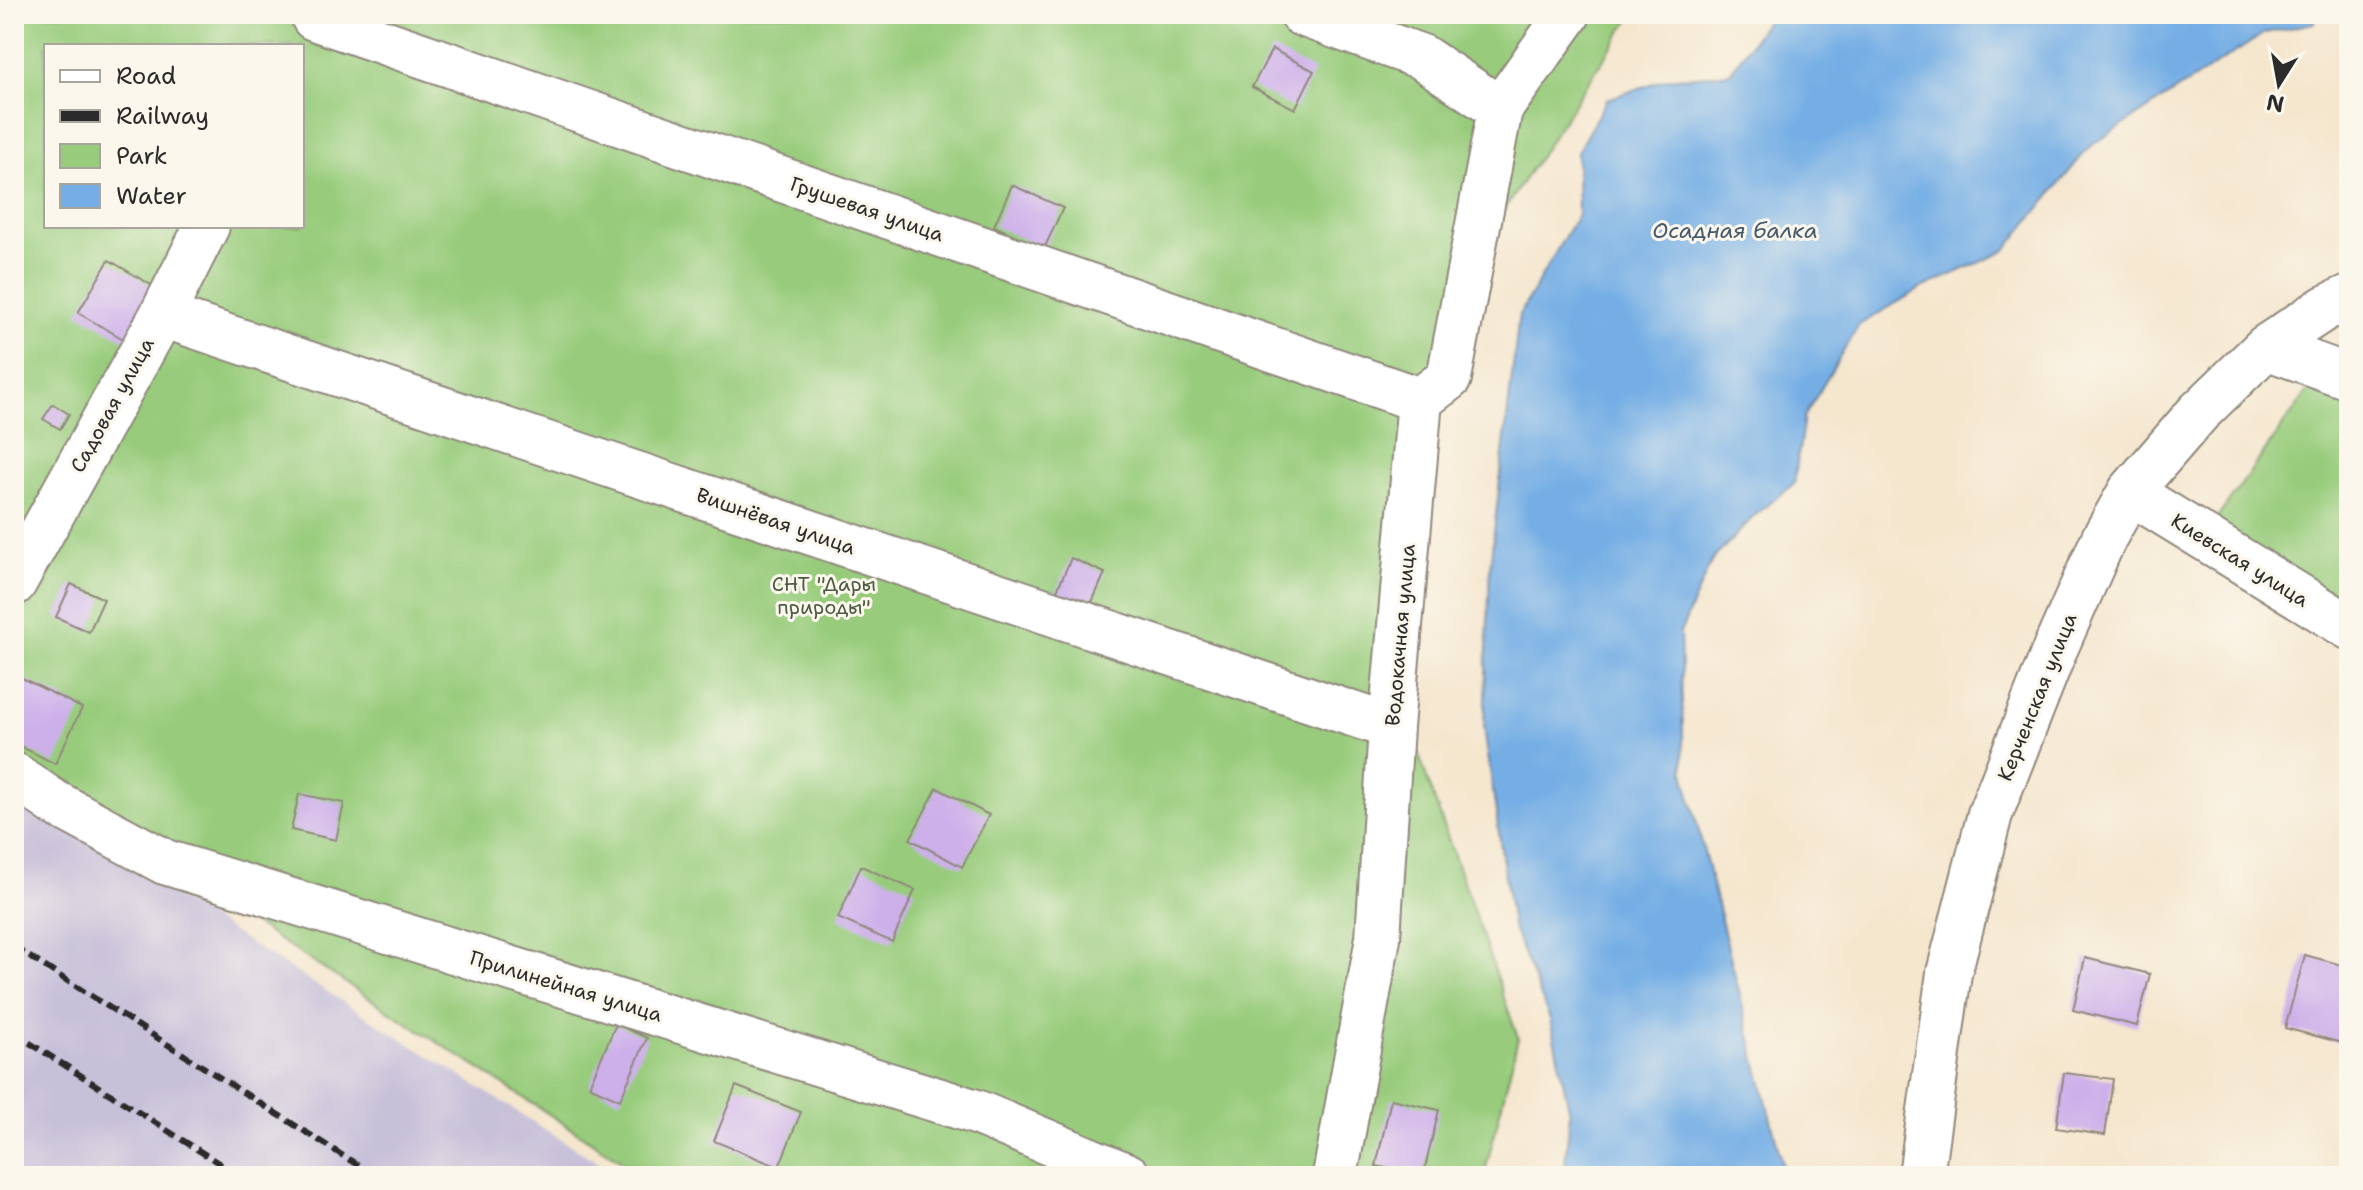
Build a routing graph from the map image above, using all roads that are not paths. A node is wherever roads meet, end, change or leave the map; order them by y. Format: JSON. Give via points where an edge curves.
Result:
{"nodes":[{"id":1,"x":1302,"y":14,"type":"edge"},
{"id":2,"x":1568,"y":14,"type":"edge"},
{"id":3,"x":310,"y":26,"type":"edge"},
{"id":4,"x":1500,"y":109,"type":"junction"},
{"id":5,"x":206,"y":228,"type":"edge"},
{"id":6,"x":2337,"y":302,"type":"edge"},
{"id":7,"x":162,"y":315,"type":"junction"},
{"id":8,"x":2266,"y":347,"type":"junction"},
{"id":9,"x":2349,"y":377,"type":"edge"},
{"id":10,"x":1420,"y":400,"type":"junction"},
{"id":11,"x":2130,"y":492,"type":"junction"},
{"id":12,"x":14,"y":583,"type":"edge"},
{"id":13,"x":2349,"y":627,"type":"edge"},
{"id":14,"x":1391,"y":727,"type":"junction"},
{"id":15,"x":14,"y":775,"type":"edge"},
{"id":16,"x":1128,"y":1176,"type":"edge"},
{"id":17,"x":1335,"y":1176,"type":"edge"},
{"id":18,"x":1921,"y":1176,"type":"edge"}],
"edges":[{"from":1,"to":4,"type":"street","via":[[1422,57]]},
{"from":2,"to":4,"type":"street"},
{"from":3,"to":10,"type":"street","name":"Грушевая улица"},
{"from":4,"to":10,"type":"street","via":[[1449,378]]},
{"from":5,"to":7,"type":"street","name":"Садовая улица"},
{"from":6,"to":8,"type":"street","name":"Керченская улица"},
{"from":7,"to":12,"type":"street","name":"Садовая улица"},
{"from":7,"to":14,"type":"street","name":"Вишнёвая улица"},
{"from":8,"to":9,"type":"street"},
{"from":8,"to":11,"type":"street","name":"Керченская улица","via":[[2198,413]]},
{"from":10,"to":14,"type":"street","name":"Водокачная улица"},
{"from":11,"to":13,"type":"street","name":"Киевская улица"},
{"from":11,"to":18,"type":"street","name":"Керченская улица","via":[[2055,649],[1990,814],[1949,973]]},
{"from":14,"to":17,"type":"street","name":"Водокачная улица","via":[[1378,938]]},
{"from":15,"to":16,"type":"street","name":"Прилинейная улица","via":[[165,862],[976,1112]]}]}
